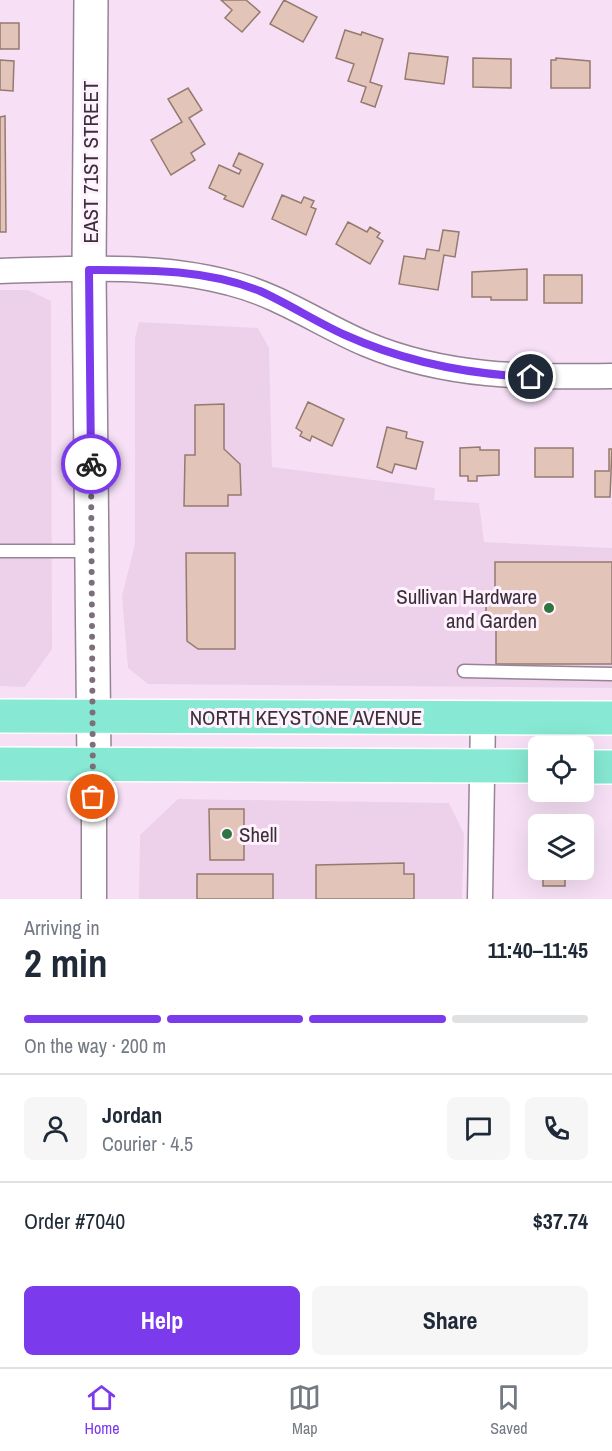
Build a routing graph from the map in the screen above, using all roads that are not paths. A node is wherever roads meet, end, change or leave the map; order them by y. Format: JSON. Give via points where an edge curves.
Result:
{"nodes":[{"id":1,"x":91,"y":0,"type":"edge"},
{"id":2,"x":89,"y":270,"type":"junction"},
{"id":3,"x":0,"y":271,"type":"edge"},
{"id":4,"x":612,"y":376,"type":"edge"},
{"id":5,"x":0,"y":551,"type":"edge"},
{"id":6,"x":92,"y":551,"type":"junction"},
{"id":7,"x":464,"y":671,"type":"dead end"},
{"id":8,"x":612,"y":674,"type":"edge"},
{"id":9,"x":0,"y":716,"type":"edge"},
{"id":10,"x":93,"y":716,"type":"junction"},
{"id":11,"x":483,"y":718,"type":"junction"},
{"id":12,"x":612,"y":718,"type":"edge"},
{"id":13,"x":0,"y":764,"type":"edge"},
{"id":14,"x":94,"y":765,"type":"junction"},
{"id":15,"x":482,"y":766,"type":"junction"},
{"id":16,"x":528,"y":766,"type":"edge"},
{"id":17,"x":594,"y":767,"type":"edge"},
{"id":18,"x":612,"y":767,"type":"edge"},
{"id":19,"x":94,"y":899,"type":"edge"},
{"id":20,"x":480,"y":899,"type":"edge"}],
"edges":[{"from":1,"to":2,"type":"main road","name":"EAST 71ST STREET"},
{"from":2,"to":3,"type":"street"},
{"from":2,"to":4,"type":"street","via":[[173,271],[240,285],[260,291],[364,343],[441,367],[501,376]]},
{"from":2,"to":6,"type":"main road","name":"EAST 71ST STREET"},
{"from":5,"to":6,"type":"lane"},
{"from":6,"to":10,"type":"main road","name":"EAST 71ST STREET"},
{"from":7,"to":8,"type":"lane"},
{"from":9,"to":10,"type":"main road","name":"NORTH KEYSTONE AVENUE"},
{"from":10,"to":11,"type":"main road","name":"NORTH KEYSTONE AVENUE"},
{"from":10,"to":14,"type":"main road","name":"EAST 71ST STREET"},
{"from":11,"to":12,"type":"main road","name":"NORTH KEYSTONE AVENUE"},
{"from":11,"to":15,"type":"street"},
{"from":13,"to":14,"type":"main road"},
{"from":14,"to":15,"type":"main road"},
{"from":14,"to":19,"type":"street","name":"EAST 71ST STREET"},
{"from":15,"to":16,"type":"main road"},
{"from":15,"to":20,"type":"street"},
{"from":17,"to":18,"type":"main road"}]}
